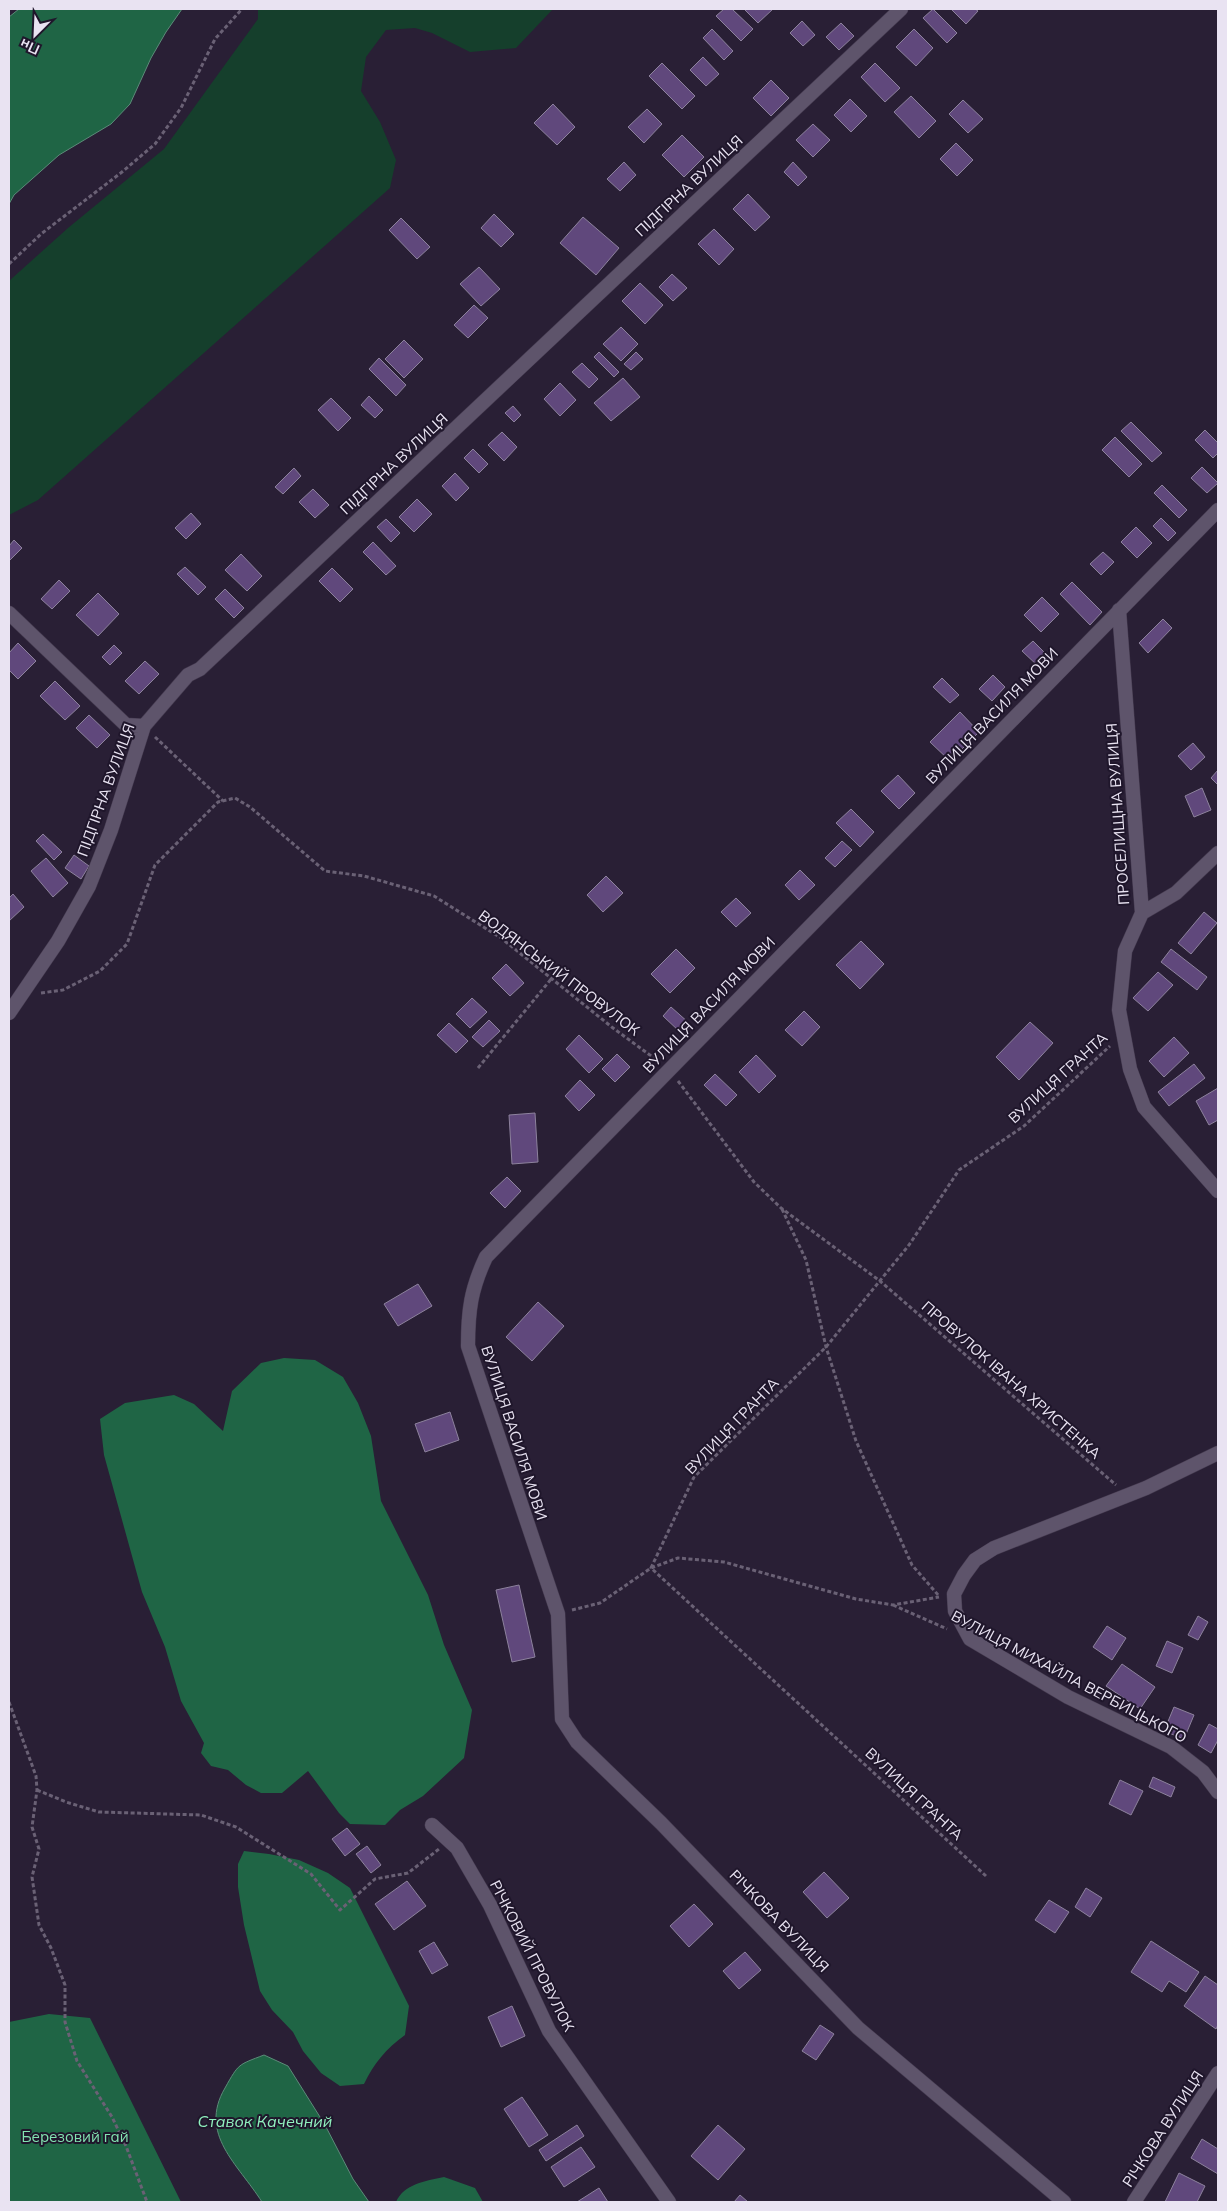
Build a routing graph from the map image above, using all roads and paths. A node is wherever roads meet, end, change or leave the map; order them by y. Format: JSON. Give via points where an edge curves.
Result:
{"nodes":[{"id":1,"x":242,"y":9,"type":"edge"},
{"id":2,"x":901,"y":9,"type":"edge"},
{"id":3,"x":9,"y":264,"type":"edge"},
{"id":4,"x":1218,"y":510,"type":"edge"},
{"id":5,"x":1118,"y":610,"type":"junction"},
{"id":6,"x":9,"y":613,"type":"edge"},
{"id":7,"x":144,"y":726,"type":"junction"},
{"id":8,"x":223,"y":801,"type":"junction"},
{"id":9,"x":1218,"y":853,"type":"edge"},
{"id":10,"x":1142,"y":913,"type":"junction"},
{"id":11,"x":552,"y":978,"type":"junction"},
{"id":12,"x":21,"y":997,"type":"junction"},
{"id":13,"x":9,"y":1013,"type":"edge"},
{"id":14,"x":1123,"y":1034,"type":"junction"},
{"id":15,"x":478,"y":1068,"type":"dead end"},
{"id":16,"x":669,"y":1069,"type":"junction"},
{"id":17,"x":1218,"y":1191,"type":"edge"},
{"id":18,"x":781,"y":1208,"type":"junction"},
{"id":19,"x":880,"y":1281,"type":"junction"},
{"id":20,"x":826,"y":1347,"type":"junction"},
{"id":21,"x":1218,"y":1454,"type":"edge"},
{"id":22,"x":1128,"y":1496,"type":"junction"},
{"id":23,"x":651,"y":1568,"type":"junction"},
{"id":24,"x":954,"y":1594,"type":"junction"},
{"id":25,"x":939,"y":1597,"type":"junction"},
{"id":26,"x":893,"y":1605,"type":"junction"},
{"id":27,"x":558,"y":1614,"type":"junction"},
{"id":28,"x":970,"y":1639,"type":"junction"},
{"id":29,"x":9,"y":1702,"type":"edge"},
{"id":30,"x":37,"y":1790,"type":"junction"},
{"id":31,"x":1218,"y":1792,"type":"edge"},
{"id":32,"x":432,"y":1825,"type":"dead end"},
{"id":33,"x":449,"y":1841,"type":"junction"},
{"id":34,"x":986,"y":1876,"type":"dead end"},
{"id":35,"x":1218,"y":2073,"type":"edge"},
{"id":36,"x":147,"y":2202,"type":"edge"},
{"id":37,"x":669,"y":2202,"type":"edge"},
{"id":38,"x":1064,"y":2202,"type":"edge"},
{"id":39,"x":1134,"y":2202,"type":"edge"}],
"edges":[{"from":1,"to":3,"type":"path","via":[[215,39],[181,108],[155,144],[41,234]]},
{"from":2,"to":7,"type":"street","name":"ПІДГІРНА ВУЛИЦЯ","via":[[200,669],[188,675]]},
{"from":4,"to":5,"type":"street","name":"ВУЛИЦЯ ВАСИЛЯ МОВИ"},
{"from":5,"to":10,"type":"street","name":"ПРОСЕЛИЩНА ВУЛИЦЯ"},
{"from":5,"to":16,"type":"street","name":"ВУЛИЦЯ ВАСИЛЯ МОВИ"},
{"from":6,"to":7,"type":"street","via":[[126,725]]},
{"from":7,"to":8,"type":"path"},
{"from":7,"to":12,"type":"street","name":"ПІДГІРНА ВУЛИЦЯ","via":[[111,830],[89,886]]},
{"from":8,"to":11,"type":"path","name":"ВОДЯНСЬКИЙ ПРОВУЛОК","via":[[235,798],[250,807],[325,871],[364,876],[434,896],[500,938]]},
{"from":8,"to":12,"type":"path","via":[[199,818],[156,865],[127,944],[100,971],[63,990]]},
{"from":9,"to":10,"type":"street","via":[[1176,893]]},
{"from":10,"to":14,"type":"street","name":"ПРОСЕЛИЩНА ВУЛИЦЯ","via":[[1125,951],[1119,1010]]},
{"from":11,"to":15,"type":"path"},
{"from":11,"to":16,"type":"path","name":"ВОДЯНСЬКИЙ ПРОВУЛОК","via":[[612,1028]]},
{"from":12,"to":13,"type":"street","name":"ПІДГІРНА ВУЛИЦЯ"},
{"from":14,"to":17,"type":"street","name":"ПРОСЕЛИЩНА ВУЛИЦЯ","via":[[1130,1069],[1144,1106]]},
{"from":14,"to":19,"type":"path","name":"ВУЛИЦЯ ГРАНТА","via":[[1024,1126],[959,1170],[909,1245]]},
{"from":16,"to":18,"type":"path","name":"ВОДЯНСЬКИЙ ПРОВУЛОК","via":[[754,1182]]},
{"from":16,"to":27,"type":"street","name":"ВУЛИЦЯ ВАСИЛЯ МОВИ","via":[[486,1257],[474,1282],[468,1314],[468,1346]]},
{"from":18,"to":19,"type":"path","name":"ВОДЯНСЬКИЙ ПРОВУЛОК"},
{"from":18,"to":20,"type":"path","via":[[806,1260]]},
{"from":19,"to":20,"type":"path","name":"ВУЛИЦЯ ГРАНТА"},
{"from":19,"to":22,"type":"path","name":"ПРОВУЛОК ІВАНА ХРИСТЕНКА"},
{"from":20,"to":23,"type":"path","name":"ВУЛИЦЯ ГРАНТА","via":[[694,1477]]},
{"from":20,"to":25,"type":"path","via":[[856,1440],[912,1565]]},
{"from":21,"to":22,"type":"street"},
{"from":22,"to":24,"type":"street","via":[[994,1548],[975,1560]]},
{"from":23,"to":26,"type":"path","name":"ВУЛИЦЯ МИХАЙЛА ВЕРБИЦЬКОГО","via":[[678,1558],[724,1562]]},
{"from":23,"to":27,"type":"path","name":"ВУЛИЦЯ МИХАЙЛА ВЕРБИЦЬКОГО","via":[[600,1603]]},
{"from":23,"to":34,"type":"path","name":"ВУЛИЦЯ ГРАНТА"},
{"from":24,"to":25,"type":"path","name":"ВУЛИЦЯ МИХАЙЛА ВЕРБИЦЬКОГО"},
{"from":24,"to":28,"type":"street","via":[[955,1611]]},
{"from":25,"to":26,"type":"path","name":"ВУЛИЦЯ МИХАЙЛА ВЕРБИЦЬКОГО"},
{"from":26,"to":28,"type":"path","name":"ВУЛИЦЯ МИХАЙЛА ВЕРБИЦЬКОГО"},
{"from":27,"to":38,"type":"street","name":"РІЧКОВА ВУЛИЦЯ","via":[[562,1719],[577,1742],[661,1823],[858,2028]]},
{"from":28,"to":31,"type":"street","name":"ВУЛИЦЯ МИХАЙЛА ВЕРБИЦЬКОГО","via":[[1068,1697],[1171,1747],[1204,1772]]},
{"from":29,"to":30,"type":"path","via":[[36,1776]]},
{"from":30,"to":33,"type":"path","via":[[100,1812],[200,1815],[236,1826],[311,1874],[340,1910],[375,1879],[408,1873]]},
{"from":30,"to":36,"type":"path","via":[[32,1826],[38,1849],[32,1877],[39,1925],[65,1985],[65,2022],[77,2061],[112,2116]]},
{"from":32,"to":33,"type":"street","name":"РІЧКОВИЙ ПРОВУЛОК"},
{"from":33,"to":37,"type":"street","name":"РІЧКОВИЙ ПРОВУЛОК","via":[[457,1848],[490,1905],[549,2031]]},
{"from":35,"to":39,"type":"street","name":"РІЧКОВА ВУЛИЦЯ"}]}
